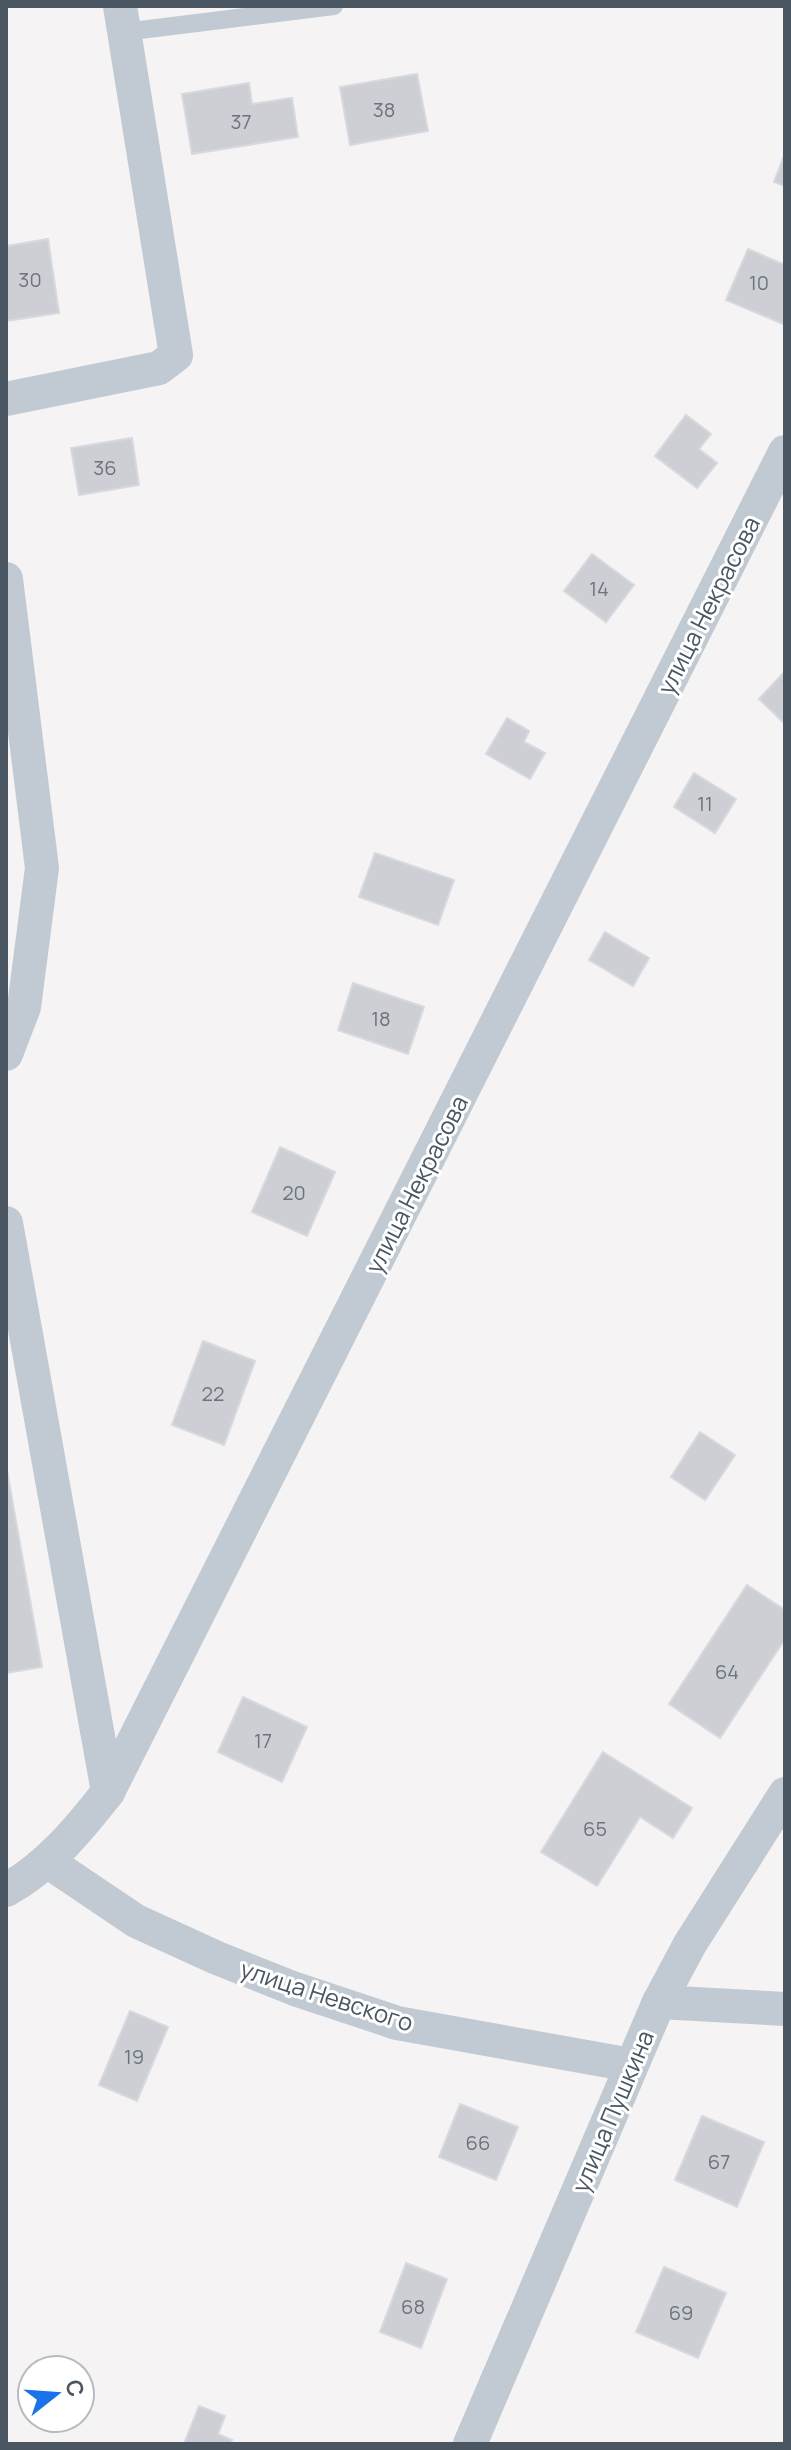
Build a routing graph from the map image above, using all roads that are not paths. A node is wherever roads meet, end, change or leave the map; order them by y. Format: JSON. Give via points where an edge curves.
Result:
{"nodes":[{"id":1,"x":334,"y":6,"type":"edge"},
{"id":2,"x":122,"y":19,"type":"edge"},
{"id":3,"x":6,"y":399,"type":"edge"},
{"id":4,"x":785,"y":452,"type":"edge"},
{"id":5,"x":6,"y":579,"type":"edge"},
{"id":6,"x":6,"y":1054,"type":"edge"},
{"id":7,"x":6,"y":1223,"type":"edge"},
{"id":8,"x":108,"y":1792,"type":"junction"},
{"id":9,"x":785,"y":1794,"type":"edge"},
{"id":10,"x":47,"y":1861,"type":"junction"},
{"id":11,"x":8,"y":1893,"type":"edge"},
{"id":12,"x":659,"y":2002,"type":"junction"},
{"id":13,"x":785,"y":2009,"type":"edge"},
{"id":14,"x":631,"y":2065,"type":"junction"},
{"id":15,"x":470,"y":2444,"type":"edge"}],
"edges":[{"from":1,"to":2,"type":"lane"},
{"from":2,"to":3,"type":"street","via":[[176,355],[159,368]]},
{"from":4,"to":8,"type":"street","name":"улица Некрасова"},
{"from":5,"to":6,"type":"street","via":[[42,868],[24,1007]]},
{"from":7,"to":8,"type":"street"},
{"from":8,"to":10,"type":"street","name":"улица Некрасова"},
{"from":9,"to":12,"type":"street","name":"улица Пушкина"},
{"from":10,"to":11,"type":"street","name":"улица Некрасова"},
{"from":10,"to":14,"type":"street","name":"улица Невского","via":[[136,1921],[295,1989],[397,2023]]},
{"from":12,"to":13,"type":"street"},
{"from":12,"to":14,"type":"street","name":"улица Пушкина"},
{"from":14,"to":15,"type":"street","name":"улица Пушкина"}]}
